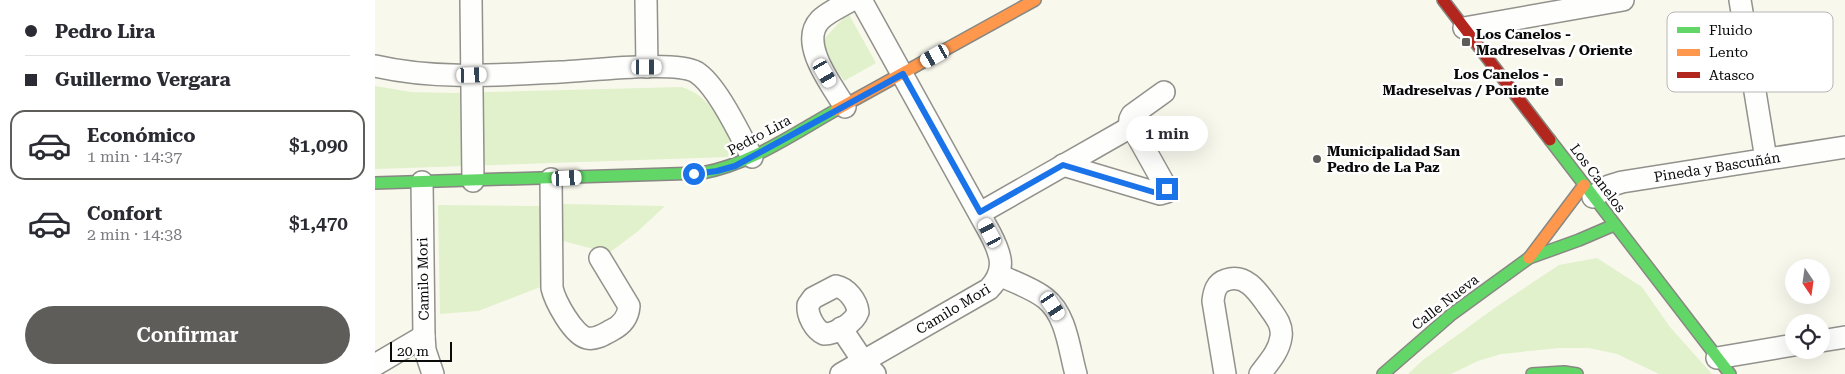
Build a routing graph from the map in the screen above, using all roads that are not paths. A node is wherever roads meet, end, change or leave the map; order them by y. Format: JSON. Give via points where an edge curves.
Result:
{"nodes":[{"id":1,"x":471,"y":0,"type":"edge"},
{"id":2,"x":646,"y":0,"type":"edge"},
{"id":3,"x":852,"y":0,"type":"edge"},
{"id":4,"x":861,"y":0,"type":"edge"},
{"id":5,"x":1033,"y":0,"type":"edge"},
{"id":6,"x":1443,"y":0,"type":"edge"},
{"id":7,"x":1623,"y":0,"type":"edge"},
{"id":8,"x":1464,"y":28,"type":"junction"},
{"id":9,"x":375,"y":66,"type":"edge"},
{"id":10,"x":647,"y":67,"type":"junction"},
{"id":11,"x":903,"y":74,"type":"junction"},
{"id":12,"x":472,"y":75,"type":"junction"},
{"id":13,"x":1164,"y":92,"type":"dead end"},
{"id":14,"x":1755,"y":92,"type":"edge"},
{"id":15,"x":845,"y":106,"type":"junction"},
{"id":16,"x":1129,"y":128,"type":"junction"},
{"id":17,"x":1845,"y":147,"type":"edge"},
{"id":18,"x":752,"y":157,"type":"junction"},
{"id":19,"x":1766,"y":159,"type":"junction"},
{"id":20,"x":1063,"y":165,"type":"junction"},
{"id":21,"x":551,"y":179,"type":"junction"},
{"id":22,"x":473,"y":181,"type":"junction"},
{"id":23,"x":422,"y":182,"type":"junction"},
{"id":24,"x":375,"y":183,"type":"edge"},
{"id":25,"x":1588,"y":191,"type":"junction"},
{"id":26,"x":980,"y":212,"type":"junction"},
{"id":27,"x":1614,"y":225,"type":"junction"},
{"id":28,"x":600,"y":258,"type":"dead end"},
{"id":29,"x":1529,"y":258,"type":"junction"},
{"id":30,"x":999,"y":275,"type":"junction"},
{"id":31,"x":841,"y":328,"type":"dead end"},
{"id":32,"x":424,"y":336,"type":"junction"},
{"id":33,"x":1845,"y":337,"type":"edge"},
{"id":34,"x":1830,"y":340,"type":"edge"},
{"id":35,"x":1785,"y":348,"type":"edge"},
{"id":36,"x":375,"y":365,"type":"edge"},
{"id":37,"x":1724,"y":366,"type":"edge"},
{"id":38,"x":869,"y":368,"type":"edge"},
{"id":39,"x":433,"y":374,"type":"edge"},
{"id":40,"x":841,"y":374,"type":"edge"},
{"id":41,"x":1076,"y":374,"type":"edge"},
{"id":42,"x":1225,"y":374,"type":"edge"},
{"id":43,"x":1260,"y":374,"type":"edge"},
{"id":44,"x":1383,"y":374,"type":"edge"},
{"id":45,"x":1531,"y":374,"type":"edge"},
{"id":46,"x":1577,"y":374,"type":"edge"}],
"edges":[{"from":1,"to":12,"type":"street"},
{"from":2,"to":10,"type":"street"},
{"from":3,"to":15,"type":"street","via":[[818,22],[811,42],[816,57]]},
{"from":4,"to":11,"type":"street","name":"Camilo Mori"},
{"from":5,"to":11,"type":"main road","name":"Pedro Lira"},
{"from":6,"to":8,"type":"main road","name":"Los Canelos"},
{"from":7,"to":8,"type":"street"},
{"from":8,"to":25,"type":"main road","name":"Los Canelos"},
{"from":9,"to":12,"type":"street","via":[[410,72]]},
{"from":10,"to":12,"type":"street"},
{"from":10,"to":18,"type":"street","via":[[686,68],[704,78]]},
{"from":11,"to":15,"type":"main road","name":"Pedro Lira"},
{"from":11,"to":26,"type":"street","name":"Camilo Mori"},
{"from":12,"to":22,"type":"street"},
{"from":13,"to":16,"type":"street","via":[[1132,115]]},
{"from":14,"to":19,"type":"street"},
{"from":15,"to":18,"type":"main road","name":"Pedro Lira"},
{"from":16,"to":20,"type":"street"},
{"from":16,"to":20,"type":"street","via":[[1134,130],[1167,189],[1164,194]]},
{"from":17,"to":19,"type":"street","name":"Pineda y Bascuñán"},
{"from":18,"to":21,"type":"main road","name":"Pedro Lira","via":[[735,166],[694,174]]},
{"from":19,"to":25,"type":"street","name":"Pineda y Bascuñán","via":[[1622,182]]},
{"from":20,"to":26,"type":"street"},
{"from":21,"to":22,"type":"main road","name":"Pedro Lira"},
{"from":21,"to":28,"type":"street","via":[[552,288],[576,331],[586,338],[598,337],[619,326],[629,312],[629,306]]},
{"from":22,"to":23,"type":"main road","name":"Pedro Lira"},
{"from":23,"to":24,"type":"main road","name":"Pedro Lira"},
{"from":23,"to":32,"type":"street","name":"Camilo Mori"},
{"from":25,"to":27,"type":"main road","name":"Los Canelos"},
{"from":25,"to":29,"type":"main road","name":"Calle Nueva"},
{"from":26,"to":30,"type":"street","name":"Camilo Mori","via":[[1000,254]]},
{"from":27,"to":29,"type":"main road","name":"Calle Nueva"},
{"from":27,"to":37,"type":"main road","name":"Los Canelos"},
{"from":29,"to":44,"type":"main road","name":"Calle Nueva","via":[[1452,314]]},
{"from":30,"to":38,"type":"street","name":"Camilo Mori","via":[[989,289]]},
{"from":30,"to":41,"type":"street","via":[[1037,293],[1053,306],[1063,325]]},
{"from":31,"to":38,"type":"street"},
{"from":32,"to":36,"type":"street"},
{"from":32,"to":39,"type":"street","name":"Camilo Mori"},
{"from":33,"to":34,"type":"street"},
{"from":35,"to":37,"type":"street"},
{"from":38,"to":40,"type":"street","name":"Camilo Mori"},
{"from":42,"to":43,"type":"street","via":[[1213,302],[1217,286],[1234,278],[1257,291],[1281,329],[1277,351]]},
{"from":45,"to":46,"type":"main road"}]}
